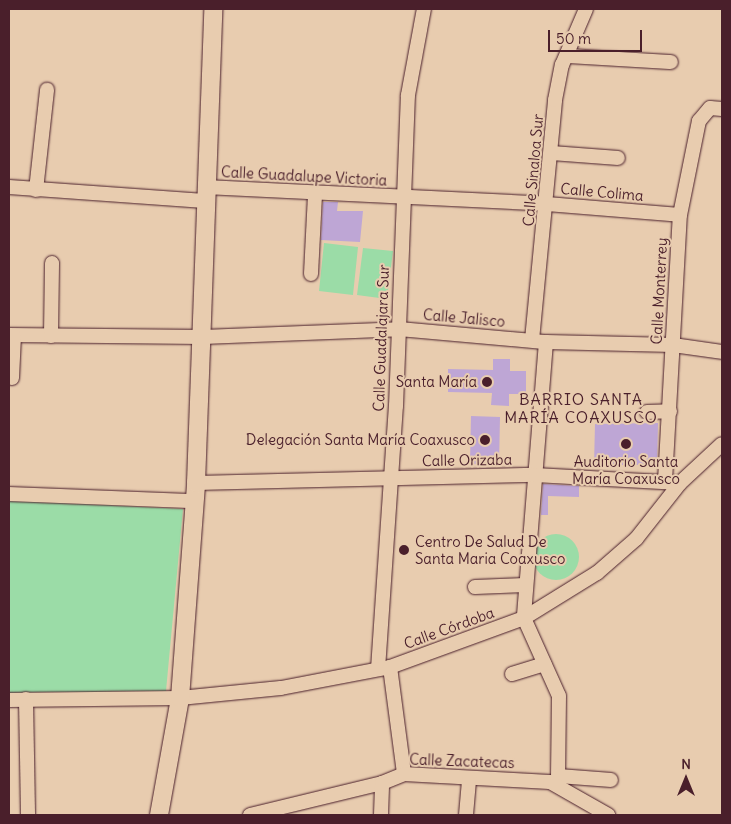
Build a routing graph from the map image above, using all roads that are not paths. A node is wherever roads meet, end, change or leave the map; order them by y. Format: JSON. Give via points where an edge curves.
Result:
{"nodes":[{"id":1,"x":214,"y":9,"type":"edge"},
{"id":2,"x":424,"y":9,"type":"edge"},
{"id":3,"x":586,"y":9,"type":"edge"},
{"id":4,"x":567,"y":56,"type":"junction"},
{"id":5,"x":671,"y":62,"type":"dead end"},
{"id":6,"x":47,"y":90,"type":"dead end"},
{"id":7,"x":716,"y":109,"type":"edge"},
{"id":8,"x":552,"y":153,"type":"junction"},
{"id":9,"x":618,"y":158,"type":"dead end"},
{"id":10,"x":9,"y":187,"type":"edge"},
{"id":11,"x":36,"y":190,"type":"junction"},
{"id":12,"x":205,"y":194,"type":"junction"},
{"id":13,"x":315,"y":194,"type":"junction"},
{"id":14,"x":401,"y":198,"type":"junction"},
{"id":15,"x":547,"y":204,"type":"junction"},
{"id":16,"x":680,"y":215,"type":"junction"},
{"id":17,"x":52,"y":263,"type":"dead end"},
{"id":18,"x":311,"y":274,"type":"dead end"},
{"id":19,"x":399,"y":329,"type":"junction"},
{"id":20,"x":12,"y":335,"type":"edge"},
{"id":21,"x":50,"y":336,"type":"junction"},
{"id":22,"x":202,"y":337,"type":"junction"},
{"id":23,"x":532,"y":340,"type":"junction"},
{"id":24,"x":546,"y":342,"type":"junction"},
{"id":25,"x":673,"y":345,"type":"junction"},
{"id":26,"x":722,"y":352,"type":"edge"},
{"id":27,"x":12,"y":378,"type":"dead end"},
{"id":28,"x":670,"y":410,"type":"junction"},
{"id":29,"x":647,"y":412,"type":"dead end"},
{"id":30,"x":722,"y":444,"type":"edge"},
{"id":31,"x":535,"y":476,"type":"junction"},
{"id":32,"x":390,"y":478,"type":"junction"},
{"id":33,"x":665,"y":481,"type":"junction"},
{"id":34,"x":196,"y":483,"type":"junction"},
{"id":35,"x":680,"y":483,"type":"junction"},
{"id":36,"x":9,"y":494,"type":"edge"},
{"id":37,"x":195,"y":501,"type":"junction"},
{"id":38,"x":525,"y":585,"type":"junction"},
{"id":39,"x":475,"y":587,"type":"dead end"},
{"id":40,"x":524,"y":618,"type":"junction"},
{"id":41,"x":545,"y":664,"type":"junction"},
{"id":42,"x":384,"y":668,"type":"junction"},
{"id":43,"x":512,"y":674,"type":"dead end"},
{"id":44,"x":180,"y":698,"type":"junction"},
{"id":45,"x":26,"y":699,"type":"junction"},
{"id":46,"x":9,"y":700,"type":"edge"},
{"id":47,"x":404,"y":774,"type":"junction"},
{"id":48,"x":469,"y":778,"type":"junction"},
{"id":49,"x":558,"y":780,"type":"junction"},
{"id":50,"x":611,"y":780,"type":"dead end"},
{"id":51,"x":382,"y":783,"type":"junction"},
{"id":52,"x":602,"y":814,"type":"edge"},
{"id":53,"x":28,"y":815,"type":"edge"},
{"id":54,"x":159,"y":815,"type":"edge"},
{"id":55,"x":250,"y":815,"type":"edge"},
{"id":56,"x":381,"y":815,"type":"edge"},
{"id":57,"x":466,"y":815,"type":"edge"}],
"edges":[{"from":1,"to":12,"type":"street"},
{"from":2,"to":14,"type":"street","name":"Calle Guadalajara Sur","via":[[408,95]]},
{"from":3,"to":4,"type":"street","name":"Calle Sinaloa Sur"},
{"from":4,"to":5,"type":"street"},
{"from":4,"to":8,"type":"street","name":"Calle Sinaloa Sur","via":[[554,100]]},
{"from":6,"to":11,"type":"street"},
{"from":7,"to":16,"type":"street","name":"Calle Monterrey","via":[[699,121]]},
{"from":8,"to":9,"type":"street"},
{"from":8,"to":15,"type":"street","name":"Calle Sinaloa Sur"},
{"from":10,"to":11,"type":"street","name":"Calle Guadalupe Victoria"},
{"from":11,"to":12,"type":"street","name":"Calle Guadalupe Victoria"},
{"from":12,"to":13,"type":"street","name":"Calle Guadalupe Victoria"},
{"from":12,"to":22,"type":"street"},
{"from":13,"to":14,"type":"street","name":"Calle Guadalupe Victoria"},
{"from":13,"to":18,"type":"street"},
{"from":14,"to":15,"type":"street","name":"Calle Colima"},
{"from":14,"to":19,"type":"street","name":"Calle Guadalajara Sur"},
{"from":15,"to":16,"type":"street","name":"Calle Colima"},
{"from":15,"to":23,"type":"street","name":"Calle Sinaloa Sur"},
{"from":16,"to":25,"type":"street","name":"Calle Monterrey"},
{"from":17,"to":21,"type":"street"},
{"from":19,"to":22,"type":"street","name":"Calle Jalisco"},
{"from":19,"to":23,"type":"street","name":"Calle Jalisco"},
{"from":19,"to":32,"type":"street","name":"Calle Guadalajara Sur"},
{"from":20,"to":21,"type":"street","name":"Calle Jalisco"},
{"from":20,"to":27,"type":"street"},
{"from":21,"to":22,"type":"street","name":"Calle Jalisco"},
{"from":22,"to":34,"type":"street"},
{"from":23,"to":24,"type":"street","name":"Calle Jalisco"},
{"from":24,"to":25,"type":"street","name":"Calle Jalisco"},
{"from":24,"to":31,"type":"street"},
{"from":25,"to":26,"type":"street","name":"Calle Jalisco"},
{"from":25,"to":28,"type":"street","name":"Calle Monterrey"},
{"from":28,"to":29,"type":"street"},
{"from":28,"to":33,"type":"street","name":"Calle Monterrey"},
{"from":30,"to":35,"type":"street"},
{"from":31,"to":32,"type":"street","name":"Calle Orizaba"},
{"from":31,"to":33,"type":"street","name":"Calle Orizaba"},
{"from":31,"to":38,"type":"street"},
{"from":32,"to":34,"type":"street","name":"Calle Orizaba"},
{"from":32,"to":42,"type":"street","name":"Calle Guadalajara Sur"},
{"from":33,"to":35,"type":"street","name":"Calle Orizaba"},
{"from":34,"to":37,"type":"street"},
{"from":35,"to":40,"type":"street","name":"Calle Córdoba","via":[[636,539],[597,574]]},
{"from":36,"to":37,"type":"street"},
{"from":37,"to":44,"type":"street"},
{"from":38,"to":39,"type":"street"},
{"from":38,"to":40,"type":"street"},
{"from":40,"to":41,"type":"street"},
{"from":40,"to":42,"type":"street","name":"Calle Córdoba"},
{"from":41,"to":43,"type":"street"},
{"from":41,"to":49,"type":"street","via":[[561,708]]},
{"from":42,"to":44,"type":"street","name":"Calle Córdoba","via":[[281,688]]},
{"from":42,"to":47,"type":"street","name":"Calle Guadalajara Sur"},
{"from":44,"to":45,"type":"street","name":"Calle Córdoba"},
{"from":44,"to":54,"type":"street"},
{"from":45,"to":46,"type":"street","name":"Calle Córdoba"},
{"from":45,"to":53,"type":"street"},
{"from":47,"to":48,"type":"street","name":"Calle Zacatecas"},
{"from":47,"to":51,"type":"street","name":"Calle Zacatecas"},
{"from":48,"to":49,"type":"street","name":"Calle Zacatecas"},
{"from":48,"to":57,"type":"street"},
{"from":49,"to":50,"type":"street"},
{"from":49,"to":52,"type":"street","name":"Calle Zacatecas"},
{"from":51,"to":55,"type":"street","name":"Calle Zacatecas"},
{"from":51,"to":56,"type":"street"}]}
